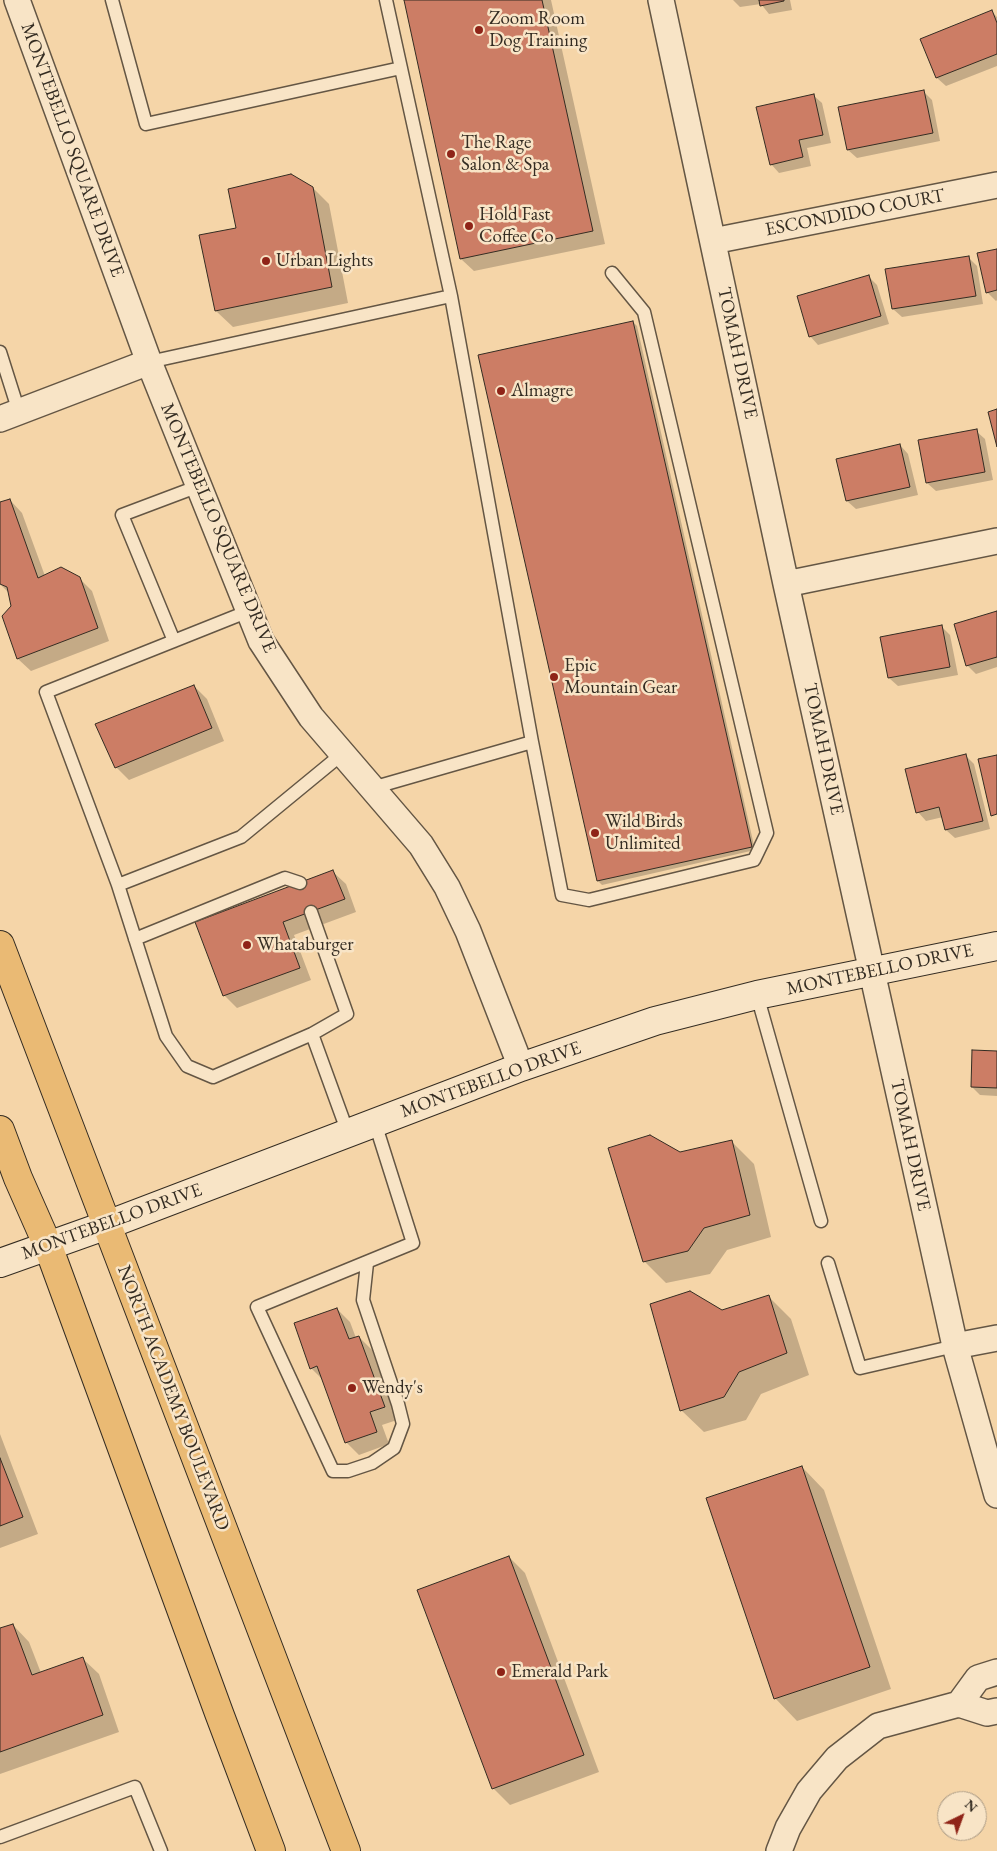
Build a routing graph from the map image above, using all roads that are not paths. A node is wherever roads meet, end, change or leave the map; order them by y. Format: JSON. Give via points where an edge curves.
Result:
{"nodes":[{"id":1,"x":16,"y":0,"type":"edge"},
{"id":2,"x":112,"y":0,"type":"edge"},
{"id":3,"x":386,"y":0,"type":"edge"},
{"id":4,"x":661,"y":0,"type":"edge"},
{"id":5,"x":400,"y":68,"type":"junction"},
{"id":6,"x":997,"y":185,"type":"edge"},
{"id":7,"x":713,"y":241,"type":"junction"},
{"id":8,"x":612,"y":273,"type":"dead end"},
{"id":9,"x":450,"y":296,"type":"junction"},
{"id":10,"x":0,"y":352,"type":"edge"},
{"id":11,"x":149,"y":362,"type":"junction"},
{"id":12,"x":10,"y":415,"type":"edge"},
{"id":13,"x":199,"y":486,"type":"junction"},
{"id":14,"x":997,"y":541,"type":"edge"},
{"id":15,"x":786,"y":584,"type":"junction"},
{"id":16,"x":249,"y":611,"type":"junction"},
{"id":17,"x":174,"y":641,"type":"junction"},
{"id":18,"x":532,"y":742,"type":"junction"},
{"id":19,"x":342,"y":754,"type":"junction"},
{"id":20,"x":372,"y":788,"type":"junction"},
{"id":21,"x":300,"y":883,"type":"dead end"},
{"id":22,"x":118,"y":884,"type":"junction"},
{"id":23,"x":311,"y":912,"type":"dead end"},
{"id":24,"x":135,"y":939,"type":"junction"},
{"id":25,"x":0,"y":945,"type":"edge"},
{"id":26,"x":997,"y":946,"type":"edge"},
{"id":27,"x":872,"y":973,"type":"junction"},
{"id":28,"x":757,"y":995,"type":"junction"},
{"id":29,"x":312,"y":1034,"type":"junction"},
{"id":30,"x":521,"y":1068,"type":"junction"},
{"id":31,"x":375,"y":1123,"type":"junction"},
{"id":32,"x":0,"y":1130,"type":"edge"},
{"id":33,"x":348,"y":1133,"type":"junction"},
{"id":34,"x":821,"y":1220,"type":"dead end"},
{"id":35,"x":107,"y":1225,"type":"junction"},
{"id":36,"x":48,"y":1246,"type":"junction"},
{"id":37,"x":0,"y":1263,"type":"edge"},
{"id":38,"x":367,"y":1263,"type":"junction"},
{"id":39,"x":828,"y":1263,"type":"dead end"},
{"id":40,"x":997,"y":1338,"type":"edge"},
{"id":41,"x":955,"y":1346,"type":"junction"},
{"id":42,"x":997,"y":1495,"type":"edge"},
{"id":43,"x":997,"y":1672,"type":"edge"},
{"id":44,"x":959,"y":1704,"type":"junction"},
{"id":45,"x":997,"y":1711,"type":"edge"},
{"id":46,"x":0,"y":1837,"type":"edge"},
{"id":47,"x":161,"y":1851,"type":"edge"},
{"id":48,"x":271,"y":1851,"type":"edge"},
{"id":49,"x":346,"y":1851,"type":"edge"},
{"id":50,"x":779,"y":1851,"type":"edge"}],
"edges":[{"from":1,"to":11,"type":"street","name":"MONTEBELLO SQUARE DRIVE"},
{"from":2,"to":5,"type":"lane","via":[[146,124]]},
{"from":3,"to":5,"type":"lane"},
{"from":4,"to":7,"type":"street","name":"TOMAH DRIVE"},
{"from":5,"to":9,"type":"lane"},
{"from":6,"to":7,"type":"street","name":"ESCONDIDO COURT"},
{"from":7,"to":15,"type":"street","name":"TOMAH DRIVE"},
{"from":8,"to":18,"type":"lane","via":[[644,312],[767,833],[754,860],[589,900],[562,895]]},
{"from":9,"to":11,"type":"lane"},
{"from":9,"to":18,"type":"lane"},
{"from":10,"to":12,"type":"lane"},
{"from":11,"to":12,"type":"street"},
{"from":11,"to":13,"type":"street","name":"MONTEBELLO SQUARE DRIVE"},
{"from":13,"to":16,"type":"street","name":"MONTEBELLO SQUARE DRIVE"},
{"from":13,"to":17,"type":"lane","via":[[122,515]]},
{"from":14,"to":15,"type":"street"},
{"from":15,"to":27,"type":"street","name":"TOMAH DRIVE"},
{"from":16,"to":17,"type":"lane"},
{"from":16,"to":19,"type":"street","name":"MONTEBELLO SQUARE DRIVE","via":[[261,641],[285,679]]},
{"from":17,"to":22,"type":"lane","via":[[46,692]]},
{"from":18,"to":20,"type":"lane"},
{"from":19,"to":20,"type":"street","name":"MONTEBELLO SQUARE DRIVE"},
{"from":19,"to":22,"type":"lane","via":[[242,837]]},
{"from":20,"to":30,"type":"street","name":"MONTEBELLO SQUARE DRIVE","via":[[421,845],[447,888],[468,931]]},
{"from":21,"to":24,"type":"lane","via":[[285,878]]},
{"from":22,"to":24,"type":"lane"},
{"from":23,"to":29,"type":"lane","via":[[348,1014]]},
{"from":24,"to":29,"type":"lane","via":[[166,1036],[187,1066],[212,1077]]},
{"from":25,"to":35,"type":"highway","name":"NORTH ACADEMY BOULEVARD"},
{"from":26,"to":27,"type":"street","name":"MONTEBELLO DRIVE"},
{"from":27,"to":28,"type":"street","name":"MONTEBELLO DRIVE"},
{"from":27,"to":41,"type":"street","name":"TOMAH DRIVE"},
{"from":28,"to":30,"type":"street","name":"MONTEBELLO DRIVE","via":[[655,1021]]},
{"from":28,"to":34,"type":"lane"},
{"from":29,"to":33,"type":"lane"},
{"from":30,"to":31,"type":"street","name":"MONTEBELLO DRIVE"},
{"from":31,"to":33,"type":"street","name":"MONTEBELLO DRIVE"},
{"from":31,"to":38,"type":"lane","via":[[413,1243]]},
{"from":32,"to":36,"type":"highway"},
{"from":33,"to":35,"type":"street","name":"MONTEBELLO DRIVE"},
{"from":35,"to":36,"type":"street","name":"MONTEBELLO DRIVE"},
{"from":35,"to":49,"type":"highway","name":"NORTH ACADEMY BOULEVARD"},
{"from":36,"to":37,"type":"street","name":"MONTEBELLO DRIVE"},
{"from":36,"to":48,"type":"highway"},
{"from":38,"to":38,"type":"lane","via":[[257,1307],[333,1471],[348,1471],[372,1463],[394,1448],[403,1424],[362,1300]]},
{"from":39,"to":41,"type":"lane","via":[[860,1368]]},
{"from":40,"to":41,"type":"street"},
{"from":41,"to":42,"type":"street","name":"TOMAH DRIVE"},
{"from":43,"to":44,"type":"street","via":[[978,1678]]},
{"from":44,"to":45,"type":"street","via":[[987,1713]]},
{"from":44,"to":50,"type":"street","via":[[878,1726],[837,1758],[809,1791]]},
{"from":46,"to":47,"type":"lane","via":[[135,1787]]}]}
